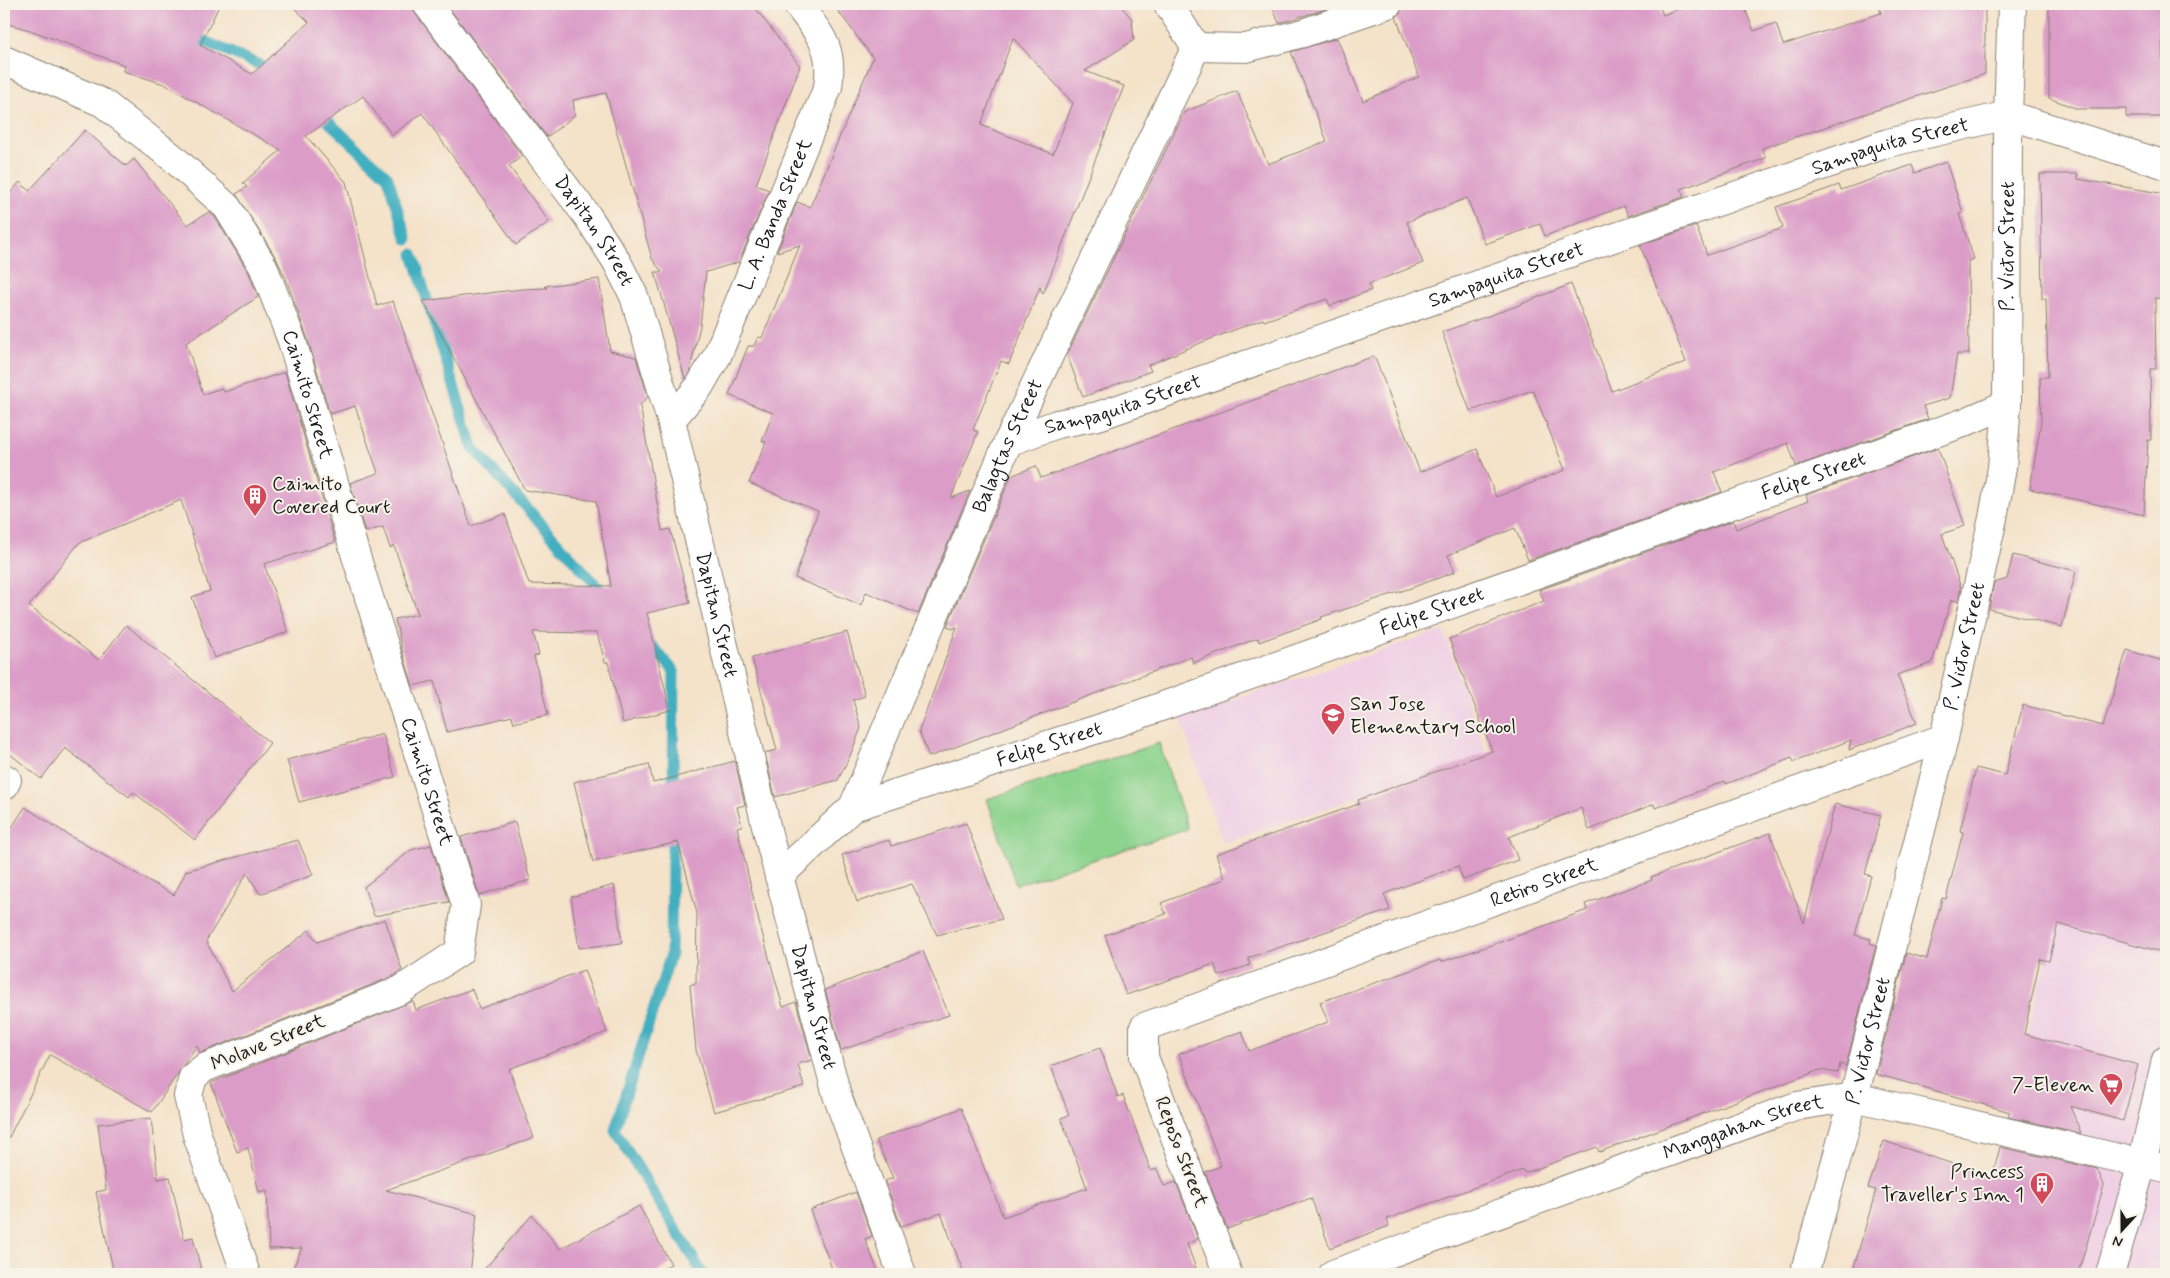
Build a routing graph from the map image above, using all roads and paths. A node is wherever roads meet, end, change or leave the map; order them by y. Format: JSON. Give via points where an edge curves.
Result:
{"nodes":[{"id":1,"x":427,"y":4,"type":"edge"},
{"id":2,"x":797,"y":4,"type":"edge"},
{"id":3,"x":1168,"y":4,"type":"edge"},
{"id":4,"x":1388,"y":4,"type":"edge"},
{"id":5,"x":2012,"y":4,"type":"edge"},
{"id":6,"x":1196,"y":47,"type":"junction"},
{"id":7,"x":4,"y":60,"type":"edge"},
{"id":8,"x":2008,"y":115,"type":"junction"},
{"id":9,"x":2166,"y":165,"type":"edge"},
{"id":10,"x":2007,"y":404,"type":"junction"},
{"id":11,"x":671,"y":420,"type":"junction"},
{"id":12,"x":1008,"y":442,"type":"junction"},
{"id":13,"x":1944,"y":738,"type":"junction"},
{"id":14,"x":4,"y":778,"type":"edge"},
{"id":15,"x":4,"y":786,"type":"edge"},
{"id":16,"x":853,"y":807,"type":"junction"},
{"id":17,"x":779,"y":876,"type":"junction"},
{"id":18,"x":466,"y":905,"type":"joint"},
{"id":19,"x":1144,"y":1027,"type":"joint"},
{"id":20,"x":2166,"y":1060,"type":"edge"},
{"id":21,"x":1854,"y":1097,"type":"junction"},
{"id":22,"x":2154,"y":1166,"type":"edge"},
{"id":23,"x":246,"y":1274,"type":"edge"},
{"id":24,"x":902,"y":1274,"type":"edge"},
{"id":25,"x":1228,"y":1274,"type":"edge"},
{"id":26,"x":1333,"y":1274,"type":"edge"},
{"id":27,"x":1804,"y":1274,"type":"edge"},
{"id":28,"x":2110,"y":1274,"type":"edge"}],
"edges":[{"from":1,"to":11,"type":"street","name":"Dapitan Street","via":[[588,217],[617,262],[634,296]]},
{"from":2,"to":11,"type":"street","name":"L. A. Banda Street","via":[[825,42],[831,67],[828,87],[717,356],[699,387]]},
{"from":3,"to":6,"type":"street"},
{"from":4,"to":6,"type":"street","via":[[1246,48]]},
{"from":5,"to":8,"type":"street","name":"P. Victor Street"},
{"from":6,"to":12,"type":"street","name":"Balagtas Street"},
{"from":7,"to":18,"type":"street","name":"Caimito Street","via":[[103,103],[173,158],[226,207],[263,266],[292,341]]},
{"from":8,"to":9,"type":"street"},
{"from":8,"to":10,"type":"street","name":"P. Victor Street"},
{"from":8,"to":12,"type":"street","name":"Sampaguita Street","via":[[1888,143],[1098,416],[1057,424]]},
{"from":10,"to":13,"type":"street","name":"P. Victor Street","via":[[1994,518]]},
{"from":10,"to":16,"type":"street","name":"Felipe Street","via":[[1953,426],[1104,727]]},
{"from":11,"to":17,"type":"street","name":"Dapitan Street"},
{"from":12,"to":16,"type":"street","name":"Balagtas Street"},
{"from":13,"to":19,"type":"street","name":"Retiro Street"},
{"from":13,"to":21,"type":"street","name":"P. Victor Street"},
{"from":14,"to":15,"type":"street","via":[[7,780]]},
{"from":16,"to":17,"type":"street","name":"Balagtas Street"},
{"from":17,"to":24,"type":"street","name":"Dapitan Street","via":[[837,1095]]},
{"from":18,"to":23,"type":"street","name":"Molave Street","via":[[459,952],[401,990],[204,1068],[193,1078],[188,1096],[197,1135]]},
{"from":19,"to":25,"type":"street","name":"Reposo Street","via":[[1144,1057]]},
{"from":20,"to":22,"type":"street"},
{"from":21,"to":22,"type":"street","name":"Manggahan Street"},
{"from":21,"to":26,"type":"street","name":"Manggahan Street","via":[[1797,1106]]},
{"from":21,"to":27,"type":"street","name":"P. Victor Street"},
{"from":22,"to":28,"type":"street"}]}
